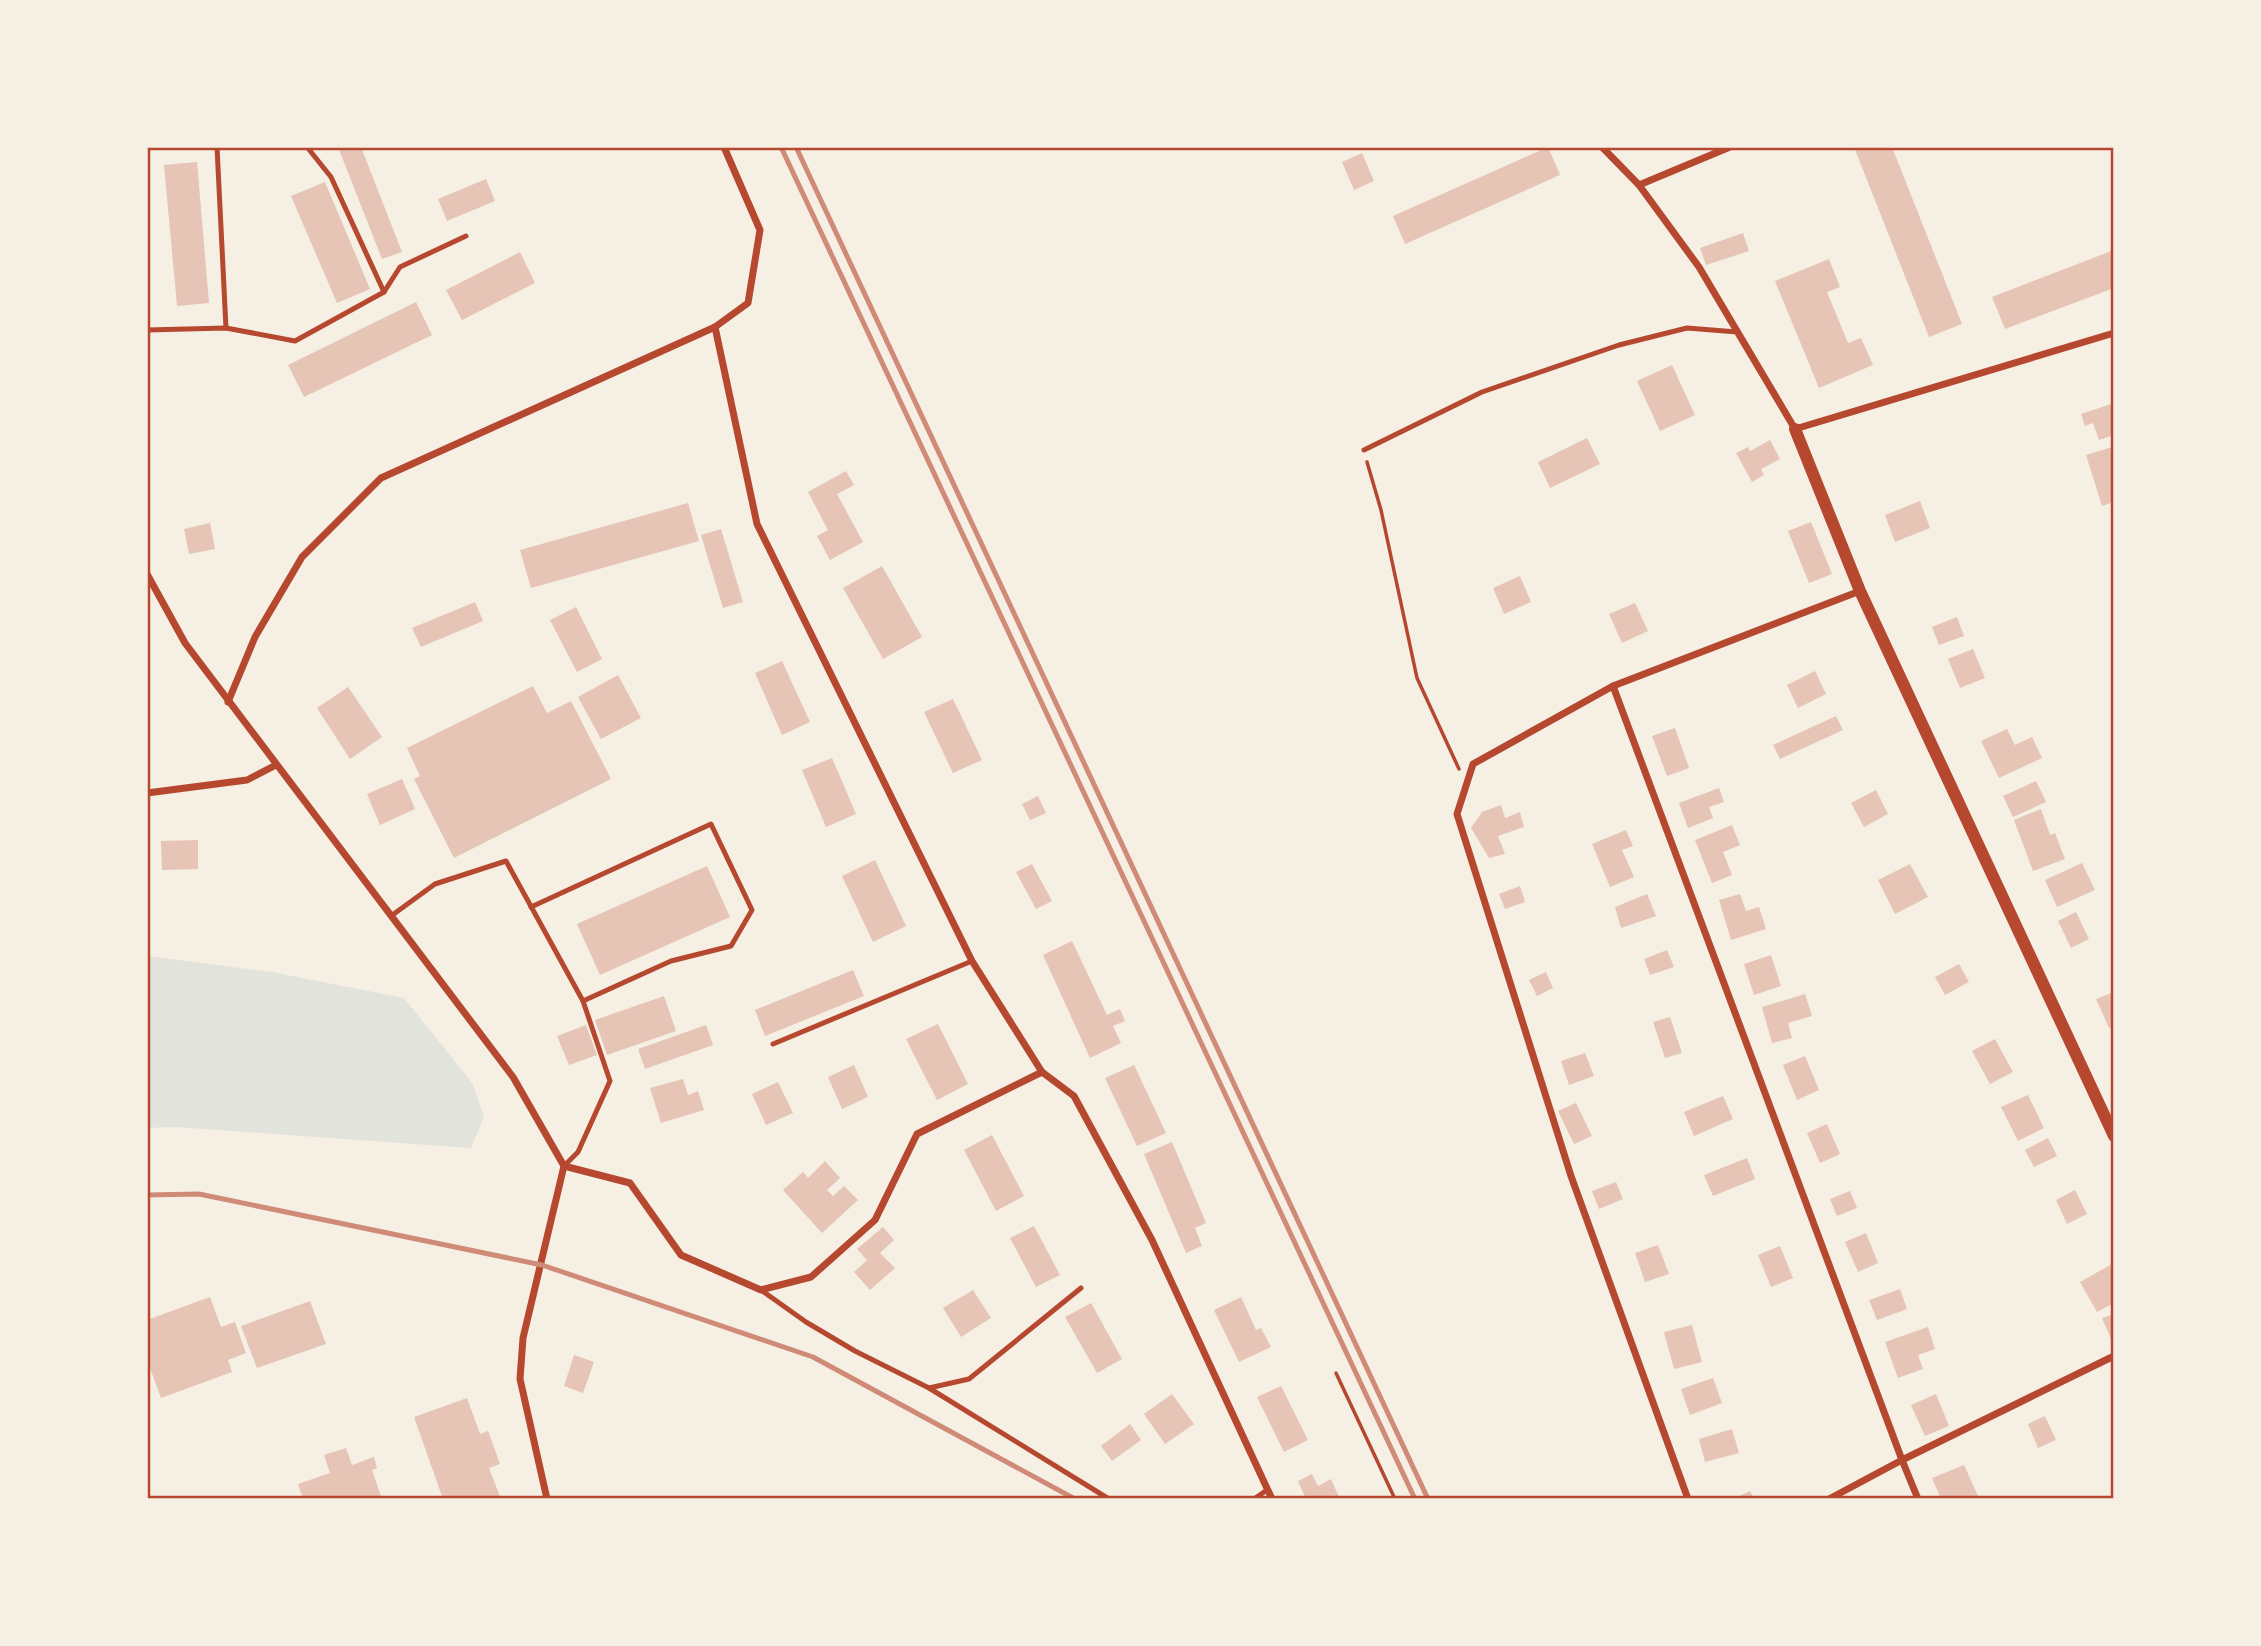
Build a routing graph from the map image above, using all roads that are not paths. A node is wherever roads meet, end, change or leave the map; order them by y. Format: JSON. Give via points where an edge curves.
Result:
{"nodes":[{"id":1,"x":217,"y":147,"type":"edge"},
{"id":2,"x":307,"y":147,"type":"edge"},
{"id":3,"x":724,"y":147,"type":"edge"},
{"id":4,"x":1602,"y":147,"type":"edge"},
{"id":5,"x":1730,"y":147,"type":"edge"},
{"id":6,"x":1639,"y":185,"type":"junction"},
{"id":7,"x":466,"y":236,"type":"dead end"},
{"id":8,"x":384,"y":292,"type":"junction"},
{"id":9,"x":715,"y":327,"type":"junction"},
{"id":10,"x":226,"y":328,"type":"junction"},
{"id":11,"x":147,"y":330,"type":"edge"},
{"id":12,"x":1737,"y":332,"type":"junction"},
{"id":13,"x":2114,"y":333,"type":"edge"},
{"id":14,"x":1795,"y":429,"type":"junction"},
{"id":15,"x":1364,"y":450,"type":"road end"},
{"id":16,"x":147,"y":574,"type":"edge"},
{"id":17,"x":1860,"y":591,"type":"junction"},
{"id":18,"x":1613,"y":686,"type":"junction"},
{"id":19,"x":228,"y":702,"type":"junction"},
{"id":20,"x":276,"y":765,"type":"junction"},
{"id":21,"x":147,"y":793,"type":"edge"},
{"id":22,"x":531,"y":907,"type":"junction"},
{"id":23,"x":391,"y":916,"type":"junction"},
{"id":24,"x":972,"y":961,"type":"junction"},
{"id":25,"x":583,"y":1001,"type":"junction"},
{"id":26,"x":773,"y":1044,"type":"dead end"},
{"id":27,"x":1042,"y":1072,"type":"junction"},
{"id":28,"x":2114,"y":1136,"type":"edge"},
{"id":29,"x":564,"y":1166,"type":"junction"},
{"id":30,"x":1081,"y":1288,"type":"dead end"},
{"id":31,"x":761,"y":1290,"type":"junction"},
{"id":32,"x":2114,"y":1356,"type":"edge"},
{"id":33,"x":929,"y":1388,"type":"junction"},
{"id":34,"x":1902,"y":1460,"type":"junction"},
{"id":35,"x":1267,"y":1490,"type":"junction"},
{"id":36,"x":547,"y":1499,"type":"edge"},
{"id":37,"x":1109,"y":1499,"type":"edge"},
{"id":38,"x":1254,"y":1499,"type":"edge"},
{"id":39,"x":1272,"y":1499,"type":"edge"},
{"id":40,"x":1688,"y":1499,"type":"edge"},
{"id":41,"x":1829,"y":1499,"type":"edge"},
{"id":42,"x":1918,"y":1499,"type":"edge"}],
"edges":[{"from":1,"to":10,"type":"lane"},
{"from":2,"to":8,"type":"lane","via":[[331,177]]},
{"from":3,"to":9,"type":"street","via":[[760,230],[748,303]]},
{"from":4,"to":6,"type":"street"},
{"from":5,"to":6,"type":"street"},
{"from":6,"to":12,"type":"street","via":[[1699,267]]},
{"from":7,"to":8,"type":"lane","via":[[400,267]]},
{"from":8,"to":10,"type":"lane","via":[[295,341]]},
{"from":9,"to":19,"type":"street","via":[[381,478],[302,557],[256,637]]},
{"from":9,"to":24,"type":"street","via":[[757,524]]},
{"from":10,"to":11,"type":"lane"},
{"from":12,"to":14,"type":"street"},
{"from":12,"to":15,"type":"lane","via":[[1688,328],[1619,345],[1482,392]]},
{"from":13,"to":14,"type":"street"},
{"from":14,"to":17,"type":"street"},
{"from":16,"to":19,"type":"street","via":[[185,643]]},
{"from":17,"to":18,"type":"street"},
{"from":17,"to":28,"type":"street"},
{"from":18,"to":34,"type":"street"},
{"from":18,"to":40,"type":"street","via":[[1473,764],[1457,814],[1571,1176]]},
{"from":19,"to":20,"type":"street"},
{"from":20,"to":21,"type":"street","via":[[247,780]]},
{"from":20,"to":23,"type":"street"},
{"from":22,"to":23,"type":"lane","via":[[506,861],[435,884]]},
{"from":22,"to":25,"type":"lane"},
{"from":22,"to":25,"type":"lane","via":[[711,824],[752,911],[731,946],[671,961]]},
{"from":23,"to":29,"type":"street","via":[[513,1077]]},
{"from":24,"to":26,"type":"lane"},
{"from":24,"to":27,"type":"street"},
{"from":25,"to":29,"type":"lane","via":[[610,1081],[578,1152]]},
{"from":27,"to":31,"type":"street","via":[[917,1134],[875,1220],[811,1277]]},
{"from":27,"to":35,"type":"street","via":[[1074,1096],[1139,1216]]},
{"from":29,"to":31,"type":"street","via":[[629,1183],[681,1255]]},
{"from":29,"to":36,"type":"street","via":[[523,1338],[520,1379]]},
{"from":30,"to":33,"type":"lane","via":[[969,1379]]},
{"from":31,"to":33,"type":"lane","via":[[855,1351]]},
{"from":32,"to":34,"type":"street"},
{"from":33,"to":37,"type":"lane"},
{"from":34,"to":41,"type":"street"},
{"from":34,"to":42,"type":"street"},
{"from":35,"to":38,"type":"lane"},
{"from":35,"to":39,"type":"street"}]}
